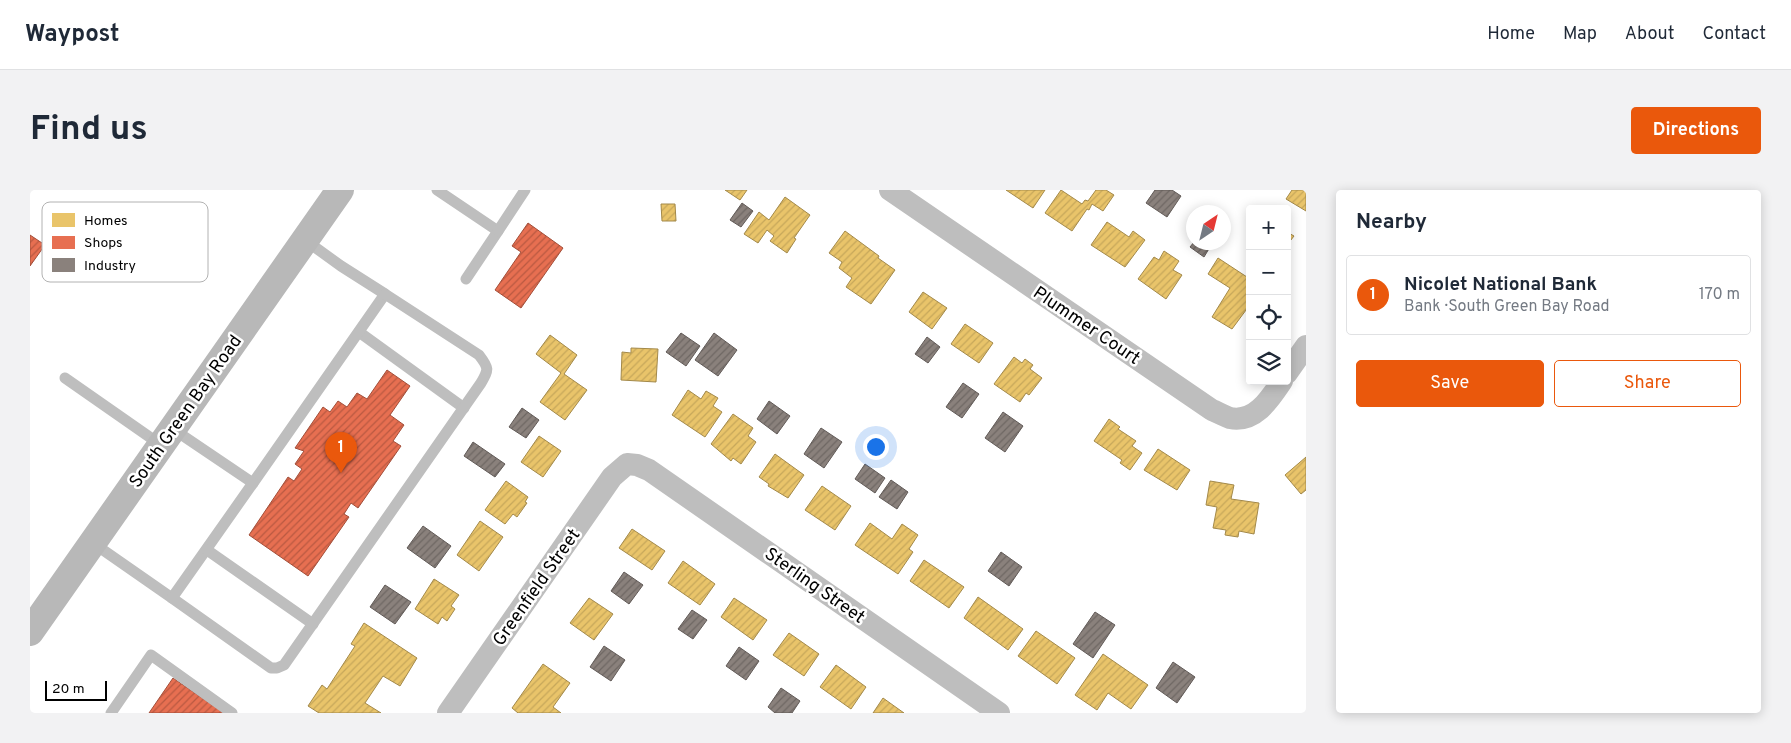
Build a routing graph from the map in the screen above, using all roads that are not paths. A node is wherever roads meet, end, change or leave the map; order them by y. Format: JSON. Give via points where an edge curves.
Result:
{"nodes":[{"id":1,"x":340,"y":190,"type":"edge"},
{"id":2,"x":437,"y":190,"type":"edge"},
{"id":3,"x":525,"y":190,"type":"edge"},
{"id":4,"x":890,"y":190,"type":"edge"},
{"id":5,"x":498,"y":231,"type":"junction"},
{"id":6,"x":305,"y":240,"type":"junction"},
{"id":7,"x":466,"y":280,"type":"dead end"},
{"id":8,"x":385,"y":294,"type":"junction"},
{"id":9,"x":359,"y":332,"type":"junction"},
{"id":10,"x":1306,"y":346,"type":"edge"},
{"id":11,"x":1291,"y":367,"type":"edge"},
{"id":12,"x":65,"y":378,"type":"dead end"},
{"id":13,"x":1279,"y":385,"type":"edge"},
{"id":14,"x":464,"y":408,"type":"junction"},
{"id":15,"x":167,"y":437,"type":"junction"},
{"id":16,"x":627,"y":464,"type":"joint"},
{"id":17,"x":254,"y":484,"type":"junction"},
{"id":18,"x":93,"y":543,"type":"junction"},
{"id":19,"x":208,"y":550,"type":"junction"},
{"id":20,"x":172,"y":598,"type":"junction"},
{"id":21,"x":313,"y":624,"type":"junction"},
{"id":22,"x":30,"y":632,"type":"edge"},
{"id":23,"x":111,"y":713,"type":"edge"},
{"id":24,"x":232,"y":713,"type":"edge"},
{"id":25,"x":448,"y":713,"type":"edge"},
{"id":26,"x":999,"y":713,"type":"edge"}],
"edges":[{"from":1,"to":6,"type":"main road","name":"South Green Bay Road"},
{"from":2,"to":5,"type":"lane"},
{"from":3,"to":5,"type":"lane"},
{"from":4,"to":13,"type":"street","name":"Plummer Court","via":[[1212,410],[1229,418],[1253,414],[1265,406]]},
{"from":5,"to":7,"type":"lane"},
{"from":6,"to":8,"type":"lane"},
{"from":6,"to":15,"type":"main road","name":"South Green Bay Road"},
{"from":8,"to":9,"type":"lane"},
{"from":8,"to":14,"type":"lane","via":[[479,355],[487,365],[481,383]]},
{"from":9,"to":14,"type":"lane"},
{"from":9,"to":17,"type":"lane"},
{"from":10,"to":11,"type":"street"},
{"from":12,"to":15,"type":"lane"},
{"from":14,"to":21,"type":"lane"},
{"from":15,"to":17,"type":"lane"},
{"from":15,"to":18,"type":"main road","name":"South Green Bay Road"},
{"from":16,"to":25,"type":"street","name":"Greenfield Street","via":[[612,477]]},
{"from":16,"to":26,"type":"street","name":"Sterling Street","via":[[649,470]]},
{"from":17,"to":19,"type":"lane"},
{"from":18,"to":20,"type":"lane"},
{"from":18,"to":22,"type":"main road","name":"South Green Bay Road"},
{"from":19,"to":20,"type":"lane"},
{"from":19,"to":21,"type":"lane"},
{"from":20,"to":21,"type":"lane","via":[[271,668],[284,665]]},
{"from":23,"to":24,"type":"lane","via":[[151,655]]}]}
